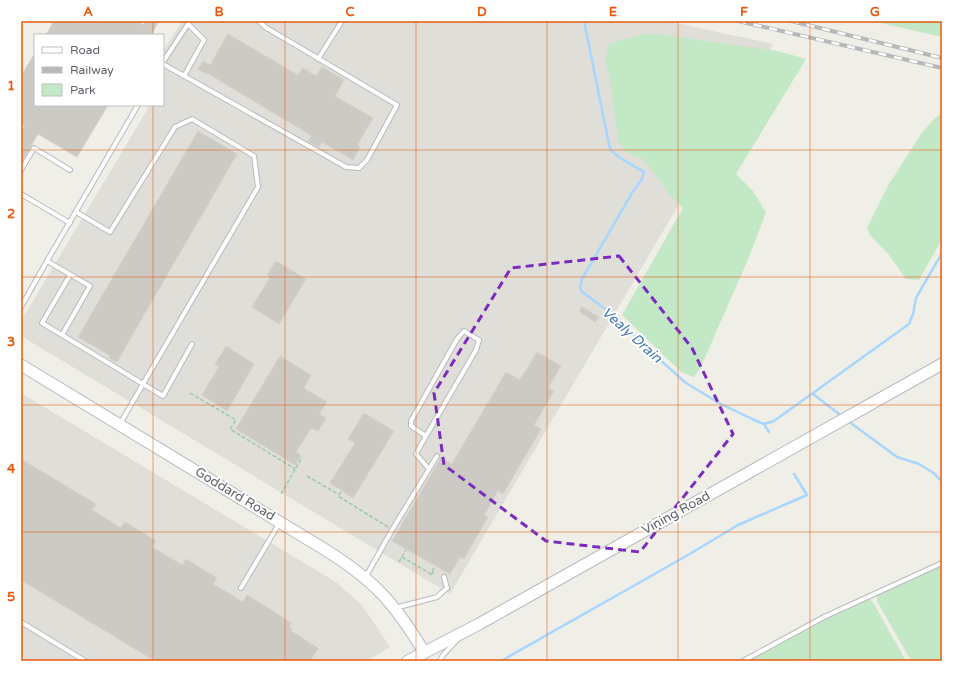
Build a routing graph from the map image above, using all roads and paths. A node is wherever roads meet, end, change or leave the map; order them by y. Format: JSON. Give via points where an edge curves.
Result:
{"nodes":[{"id":1,"x":259,"y":21,"type":"edge"},
{"id":2,"x":342,"y":21,"type":"edge"},
{"id":3,"x":189,"y":22,"type":"edge"},
{"id":4,"x":318,"y":59,"type":"junction"},
{"id":5,"x":164,"y":61,"type":"edge"},
{"id":6,"x":164,"y":64,"type":"edge"},
{"id":7,"x":184,"y":76,"type":"junction"},
{"id":8,"x":137,"y":106,"type":"edge"},
{"id":9,"x":21,"y":170,"type":"edge"},
{"id":10,"x":70,"y":170,"type":"dead end"},
{"id":11,"x":21,"y":194,"type":"edge"},
{"id":12,"x":76,"y":212,"type":"junction"},
{"id":13,"x":70,"y":223,"type":"junction"},
{"id":14,"x":47,"y":261,"type":"junction"},
{"id":15,"x":70,"y":275,"type":"junction"},
{"id":16,"x":21,"y":307,"type":"edge"},
{"id":17,"x":62,"y":335,"type":"junction"},
{"id":18,"x":192,"y":344,"type":"dead end"},
{"id":19,"x":942,"y":364,"type":"edge"},
{"id":20,"x":21,"y":365,"type":"edge"},
{"id":21,"x":143,"y":384,"type":"junction"},
{"id":22,"x":190,"y":393,"type":"dead end"},
{"id":23,"x":120,"y":424,"type":"junction"},
{"id":24,"x":426,"y":436,"type":"junction"},
{"id":25,"x":437,"y":456,"type":"dead end"},
{"id":26,"x":302,"y":457,"type":"dead end"},
{"id":27,"x":295,"y":469,"type":"junction"},
{"id":28,"x":429,"y":470,"type":"junction"},
{"id":29,"x":307,"y":476,"type":"dead end"},
{"id":30,"x":341,"y":492,"type":"dead end"},
{"id":31,"x":281,"y":494,"type":"dead end"},
{"id":32,"x":339,"y":495,"type":"junction"},
{"id":33,"x":280,"y":522,"type":"junction"},
{"id":34,"x":392,"y":530,"type":"junction"},
{"id":35,"x":406,"y":550,"type":"dead end"},
{"id":36,"x":402,"y":557,"type":"junction"},
{"id":37,"x":399,"y":562,"type":"dead end"},
{"id":38,"x":942,"y":563,"type":"edge"},
{"id":39,"x":434,"y":568,"type":"dead end"},
{"id":40,"x":435,"y":572,"type":"dead end"},
{"id":41,"x":431,"y":574,"type":"junction"},
{"id":42,"x":444,"y":577,"type":"dead end"},
{"id":43,"x":365,"y":578,"type":"junction"},
{"id":44,"x":241,"y":588,"type":"dead end"},
{"id":45,"x":395,"y":608,"type":"junction"},
{"id":46,"x":21,"y":622,"type":"edge"},
{"id":47,"x":468,"y":629,"type":"junction"},
{"id":48,"x":424,"y":652,"type":"junction"},
{"id":49,"x":85,"y":661,"type":"edge"},
{"id":50,"x":408,"y":661,"type":"edge"},
{"id":51,"x":440,"y":661,"type":"edge"},
{"id":52,"x":743,"y":661,"type":"edge"}],
"edges":[{"from":1,"to":4,"type":"lane"},
{"from":2,"to":4,"type":"lane"},
{"from":3,"to":5,"type":"lane"},
{"from":3,"to":7,"type":"lane","via":[[204,40]]},
{"from":4,"to":7,"type":"lane","via":[[397,105],[367,160],[359,168],[346,167]]},
{"from":6,"to":7,"type":"lane"},
{"from":8,"to":12,"type":"lane"},
{"from":9,"to":10,"type":"lane","via":[[34,148]]},
{"from":11,"to":13,"type":"lane"},
{"from":12,"to":13,"type":"lane"},
{"from":12,"to":21,"type":"lane","via":[[110,232],[175,127],[192,119],[254,156],[258,187]]},
{"from":13,"to":14,"type":"lane"},
{"from":14,"to":15,"type":"lane"},
{"from":14,"to":16,"type":"lane"},
{"from":15,"to":17,"type":"lane","via":[[42,323]]},
{"from":15,"to":17,"type":"lane","via":[[90,286]]},
{"from":17,"to":21,"type":"lane"},
{"from":18,"to":21,"type":"lane","via":[[163,396]]},
{"from":19,"to":47,"type":"main road","name":"Vining Road"},
{"from":20,"to":23,"type":"main road","name":"Goddard Road"},
{"from":21,"to":23,"type":"lane"},
{"from":22,"to":27,"type":"path","via":[[236,420],[230,429]]},
{"from":23,"to":33,"type":"main road","name":"Goddard Road"},
{"from":24,"to":24,"type":"lane","via":[[476,350],[479,340],[464,332],[457,339],[411,421],[411,426]]},
{"from":24,"to":28,"type":"lane","via":[[416,454]]},
{"from":25,"to":28,"type":"lane"},
{"from":26,"to":27,"type":"path"},
{"from":27,"to":31,"type":"path"},
{"from":28,"to":34,"type":"lane"},
{"from":29,"to":32,"type":"path"},
{"from":30,"to":32,"type":"path"},
{"from":32,"to":34,"type":"path"},
{"from":33,"to":43,"type":"main road","name":"Goddard Road","via":[[346,563]]},
{"from":33,"to":44,"type":"lane"},
{"from":34,"to":43,"type":"lane"},
{"from":35,"to":36,"type":"path"},
{"from":36,"to":37,"type":"path"},
{"from":36,"to":41,"type":"path"},
{"from":38,"to":52,"type":"lane","via":[[824,617]]},
{"from":39,"to":41,"type":"path"},
{"from":40,"to":41,"type":"path"},
{"from":42,"to":45,"type":"lane","via":[[447,588],[437,597]]},
{"from":43,"to":45,"type":"main road","name":"Goddard Road"},
{"from":45,"to":48,"type":"main road","name":"Goddard Road"},
{"from":46,"to":49,"type":"lane"},
{"from":47,"to":48,"type":"main road","name":"Vining Road"},
{"from":47,"to":51,"type":"lane"},
{"from":48,"to":50,"type":"main road","name":"Vining Road"}]}
